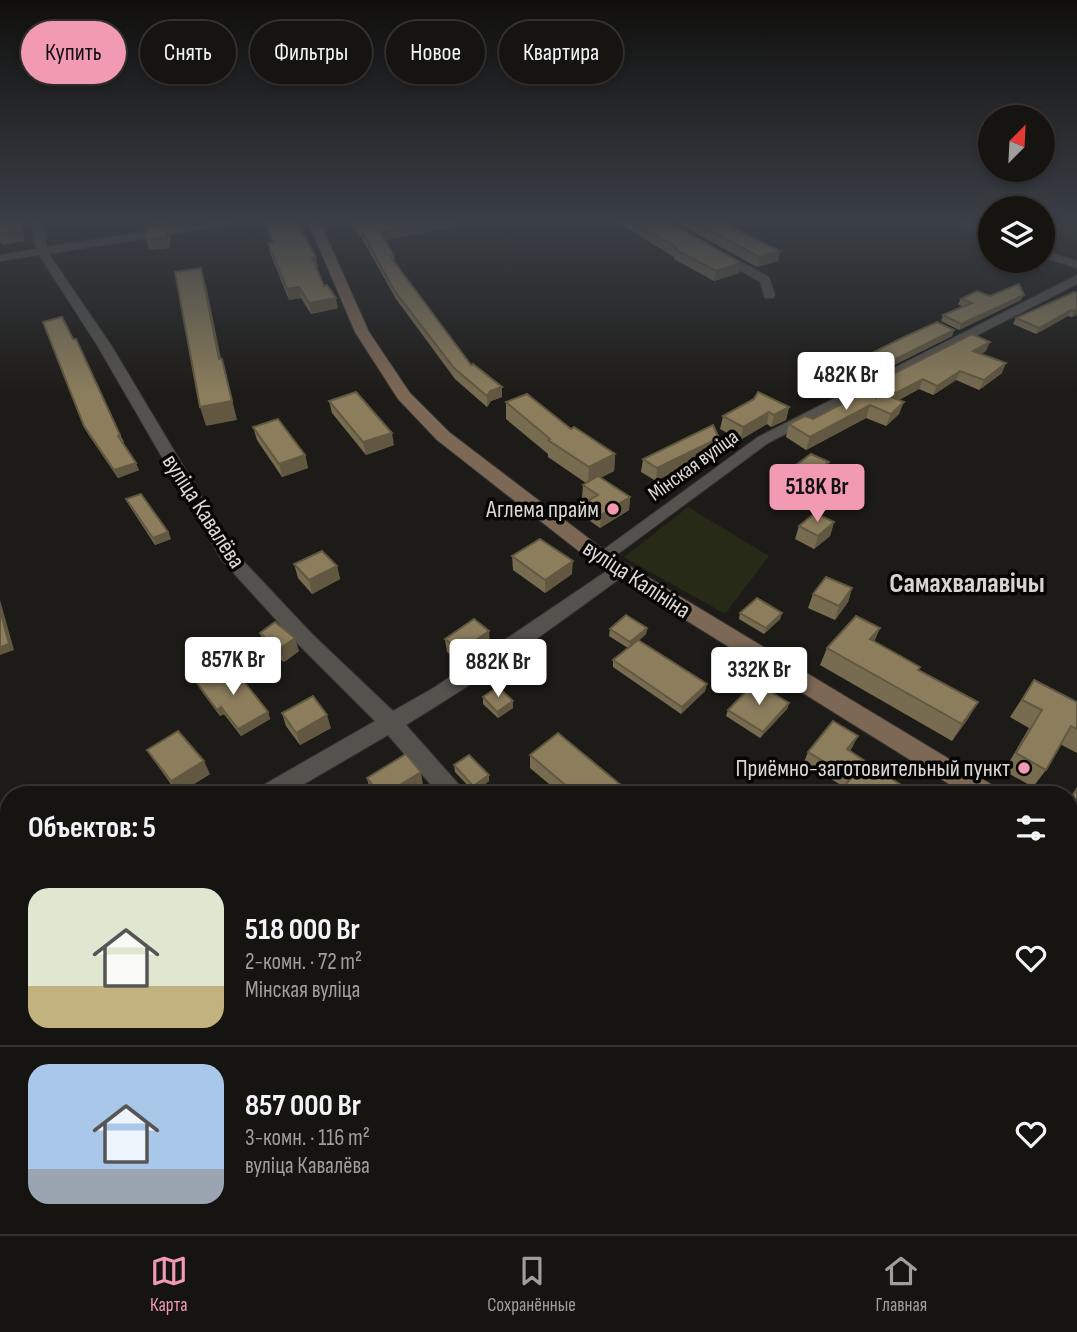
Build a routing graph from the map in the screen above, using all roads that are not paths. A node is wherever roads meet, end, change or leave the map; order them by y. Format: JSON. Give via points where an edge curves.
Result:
{"nodes":[{"id":1,"x":61,"y":280,"type":"edge"},
{"id":2,"x":339,"y":280,"type":"edge"},
{"id":3,"x":764,"y":280,"type":"edge"},
{"id":4,"x":1076,"y":280,"type":"edge"},
{"id":5,"x":769,"y":295,"type":"dead end"},
{"id":6,"x":610,"y":564,"type":"junction"},
{"id":7,"x":391,"y":723,"type":"junction"},
{"id":8,"x":282,"y":786,"type":"edge"},
{"id":9,"x":446,"y":786,"type":"edge"},
{"id":10,"x":972,"y":786,"type":"edge"}],
"edges":[{"from":1,"to":7,"type":"street","name":"вуліца Кавалёва","via":[[227,555]]},
{"from":2,"to":6,"type":"street","name":"вуліца Калініна","via":[[362,332],[404,396],[443,436]]},
{"from":3,"to":5,"type":"street"},
{"from":4,"to":6,"type":"street","name":"Мінская вуліца","via":[[763,440]]},
{"from":6,"to":7,"type":"street","name":"Мінская вуліца","via":[[546,623]]},
{"from":6,"to":10,"type":"street","name":"вуліца Калініна"},
{"from":7,"to":8,"type":"street","name":"Мінская вуліца"},
{"from":7,"to":9,"type":"street","name":"вуліца Кавалёва"}]}
